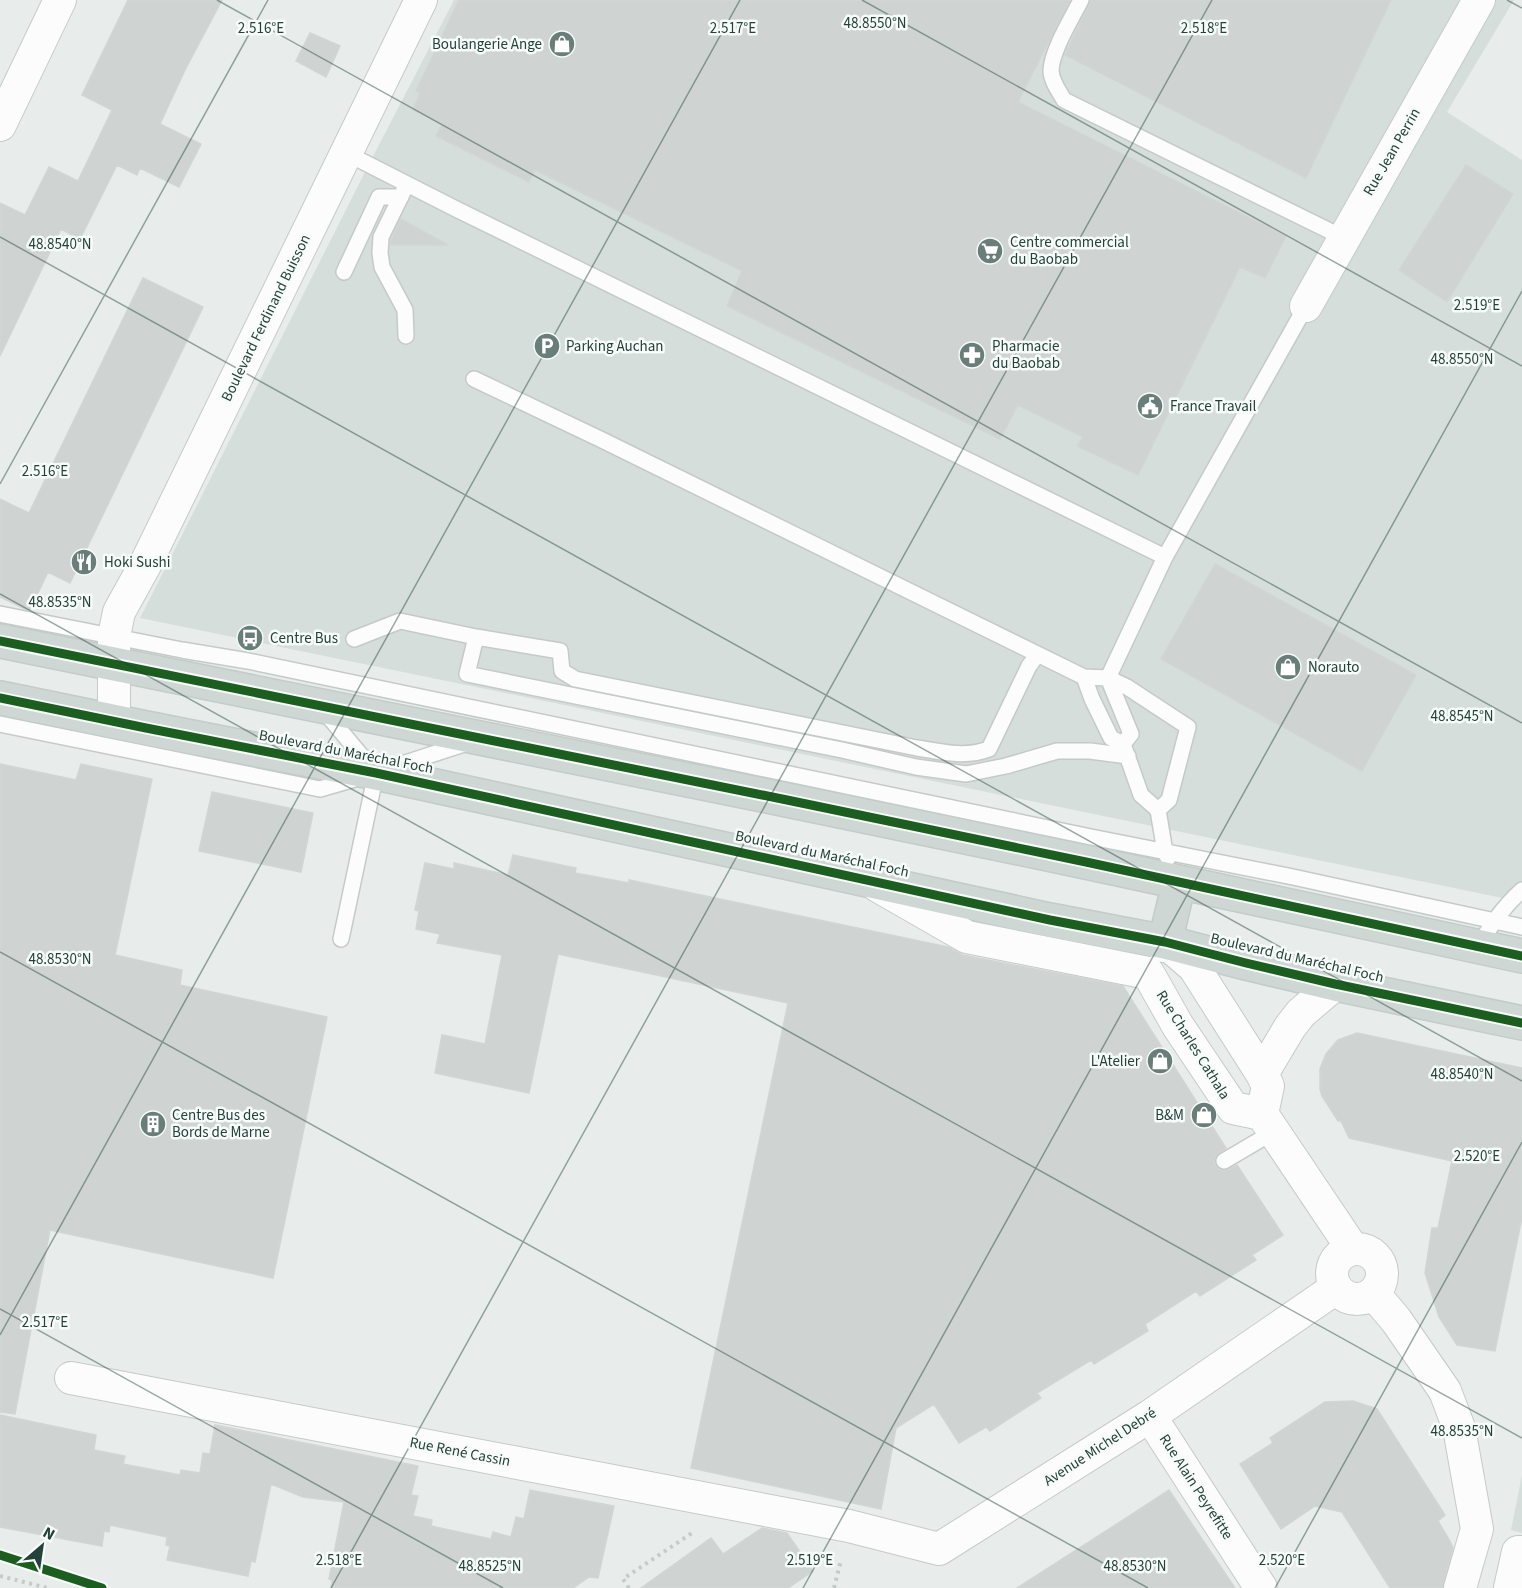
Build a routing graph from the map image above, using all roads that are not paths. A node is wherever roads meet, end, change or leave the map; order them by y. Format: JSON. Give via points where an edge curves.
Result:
{"nodes":[{"id":1,"x":60,"y":0,"type":"edge"},
{"id":2,"x":421,"y":0,"type":"edge"},
{"id":3,"x":1081,"y":0,"type":"edge"},
{"id":4,"x":1479,"y":0,"type":"edge"},
{"id":5,"x":0,"y":125,"type":"edge"},
{"id":6,"x":346,"y":153,"type":"junction"},
{"id":7,"x":404,"y":190,"type":"junction"},
{"id":8,"x":1344,"y":238,"type":"junction"},
{"id":9,"x":344,"y":272,"type":"dead end"},
{"id":10,"x":1306,"y":306,"type":"joint"},
{"id":11,"x":406,"y":336,"type":"dead end"},
{"id":12,"x":474,"y":379,"type":"dead end"},
{"id":13,"x":1165,"y":557,"type":"junction"},
{"id":14,"x":0,"y":614,"type":"edge"},
{"id":15,"x":476,"y":638,"type":"junction"},
{"id":16,"x":354,"y":639,"type":"dead end"},
{"id":17,"x":0,"y":641,"type":"edge"},
{"id":18,"x":114,"y":650,"type":"junction"},
{"id":19,"x":1038,"y":655,"type":"junction"},
{"id":20,"x":1084,"y":677,"type":"junction"},
{"id":21,"x":1108,"y":678,"type":"junction"},
{"id":22,"x":0,"y":698,"type":"edge"},
{"id":23,"x":320,"y":706,"type":"junction"},
{"id":24,"x":114,"y":721,"type":"junction"},
{"id":25,"x":0,"y":724,"type":"edge"},
{"id":26,"x":481,"y":738,"type":"junction"},
{"id":27,"x":1125,"y":750,"type":"junction"},
{"id":28,"x":376,"y":773,"type":"junction"},
{"id":29,"x":1158,"y":810,"type":"junction"},
{"id":30,"x":1165,"y":852,"type":"junction"},
{"id":31,"x":866,"y":879,"type":"junction"},
{"id":32,"x":1179,"y":883,"type":"junction"},
{"id":33,"x":1522,"y":890,"type":"edge"},
{"id":34,"x":1522,"y":927,"type":"edge"},
{"id":35,"x":1486,"y":934,"type":"junction"},
{"id":36,"x":341,"y":939,"type":"dead end"},
{"id":37,"x":1165,"y":942,"type":"junction"},
{"id":38,"x":1522,"y":956,"type":"edge"},
{"id":39,"x":1148,"y":973,"type":"junction"},
{"id":40,"x":1335,"y":984,"type":"junction"},
{"id":41,"x":1522,"y":1023,"type":"edge"},
{"id":42,"x":1262,"y":1074,"type":"junction"},
{"id":43,"x":1268,"y":1123,"type":"junction"},
{"id":44,"x":1224,"y":1161,"type":"dead end"},
{"id":45,"x":1352,"y":1248,"type":"junction"},
{"id":46,"x":1336,"y":1288,"type":"junction"},
{"id":47,"x":1373,"y":1293,"type":"junction"},
{"id":48,"x":72,"y":1378,"type":"dead end"},
{"id":49,"x":1150,"y":1416,"type":"junction"},
{"id":50,"x":849,"y":1526,"type":"joint"},
{"id":51,"x":1522,"y":1552,"type":"edge"},
{"id":52,"x":1261,"y":1588,"type":"edge"},
{"id":53,"x":1460,"y":1588,"type":"edge"},
{"id":54,"x":1510,"y":1588,"type":"edge"}],
"edges":[{"from":1,"to":5,"type":"street"},
{"from":2,"to":6,"type":"street","name":"Boulevard Ferdinand Buisson"},
{"from":3,"to":8,"type":"lane","via":[[1055,54],[1051,72],[1064,100]]},
{"from":4,"to":8,"type":"street","name":"Rue Jean Perrin"},
{"from":6,"to":7,"type":"lane"},
{"from":6,"to":18,"type":"street","name":"Boulevard Ferdinand Buisson","via":[[119,612]]},
{"from":7,"to":9,"type":"lane","via":[[379,197]]},
{"from":7,"to":11,"type":"lane","via":[[381,237],[380,253],[382,267],[405,310]]},
{"from":7,"to":13,"type":"lane"},
{"from":8,"to":10,"type":"street","name":"Rue Jean Perrin"},
{"from":10,"to":13,"type":"lane"},
{"from":12,"to":19,"type":"lane"},
{"from":13,"to":21,"type":"lane"},
{"from":14,"to":18,"type":"lane"},
{"from":15,"to":16,"type":"lane","via":[[400,621]]},
{"from":15,"to":19,"type":"lane","via":[[560,651],[562,671],[575,679],[961,754],[989,748]]},
{"from":15,"to":27,"type":"lane","via":[[467,674],[916,766],[966,774],[1057,751]]},
{"from":17,"to":18,"type":"main road"},
{"from":18,"to":23,"type":"main road"},
{"from":18,"to":24,"type":"street","name":"Boulevard Ferdinand Buisson"},
{"from":18,"to":30,"type":"lane","via":[[182,650],[248,660]]},
{"from":19,"to":20,"type":"lane"},
{"from":20,"to":21,"type":"lane"},
{"from":20,"to":27,"type":"lane","via":[[1111,738]]},
{"from":21,"to":27,"type":"lane","via":[[1131,734]]},
{"from":21,"to":29,"type":"lane","via":[[1188,727],[1168,800]]},
{"from":22,"to":24,"type":"main road","name":"Boulevard du Maréchal Foch"},
{"from":23,"to":26,"type":"main road"},
{"from":23,"to":28,"type":"lane"},
{"from":24,"to":28,"type":"main road","name":"Boulevard du Maréchal Foch"},
{"from":25,"to":28,"type":"lane","via":[[320,789]]},
{"from":26,"to":28,"type":"lane"},
{"from":26,"to":32,"type":"main road"},
{"from":27,"to":29,"type":"lane","via":[[1141,795]]},
{"from":28,"to":31,"type":"main road","name":"Boulevard du Maréchal Foch"},
{"from":28,"to":36,"type":"lane"},
{"from":29,"to":30,"type":"lane"},
{"from":30,"to":32,"type":"lane"},
{"from":30,"to":35,"type":"lane","via":[[1274,873]]},
{"from":31,"to":37,"type":"main road","name":"Boulevard du Maréchal Foch"},
{"from":31,"to":39,"type":"street","via":[[967,937]]},
{"from":32,"to":35,"type":"main road"},
{"from":32,"to":37,"type":"main road"},
{"from":33,"to":35,"type":"lane"},
{"from":34,"to":35,"type":"lane"},
{"from":35,"to":38,"type":"main road"},
{"from":37,"to":39,"type":"street"},
{"from":37,"to":40,"type":"main road","name":"Boulevard du Maréchal Foch"},
{"from":37,"to":42,"type":"street","via":[[1194,967]]},
{"from":39,"to":43,"type":"street","name":"Rue Charles Cathala","via":[[1233,1108]]},
{"from":40,"to":41,"type":"main road","name":"Boulevard du Maréchal Foch"},
{"from":40,"to":42,"type":"street","via":[[1301,1013]]},
{"from":42,"to":43,"type":"street","via":[[1268,1086]]},
{"from":43,"to":44,"type":"lane"},
{"from":43,"to":45,"type":"street"},
{"from":45,"to":46,"type":"street","via":[[1333,1264],[1332,1281]]},
{"from":45,"to":47,"type":"street","via":[[1368,1251],[1380,1263],[1382,1279]]},
{"from":46,"to":47,"type":"street","via":[[1349,1298]]},
{"from":46,"to":49,"type":"street","name":"Avenue Michel Debré"},
{"from":47,"to":53,"type":"street","via":[[1445,1391],[1459,1428],[1477,1529]]},
{"from":48,"to":50,"type":"street","name":"Rue René Cassin"},
{"from":49,"to":50,"type":"street","name":"Avenue Michel Debré","via":[[939,1550]]},
{"from":49,"to":52,"type":"street","name":"Rue Alain Peyrefitte"},
{"from":51,"to":54,"type":"street","via":[[1518,1552]]}]}
